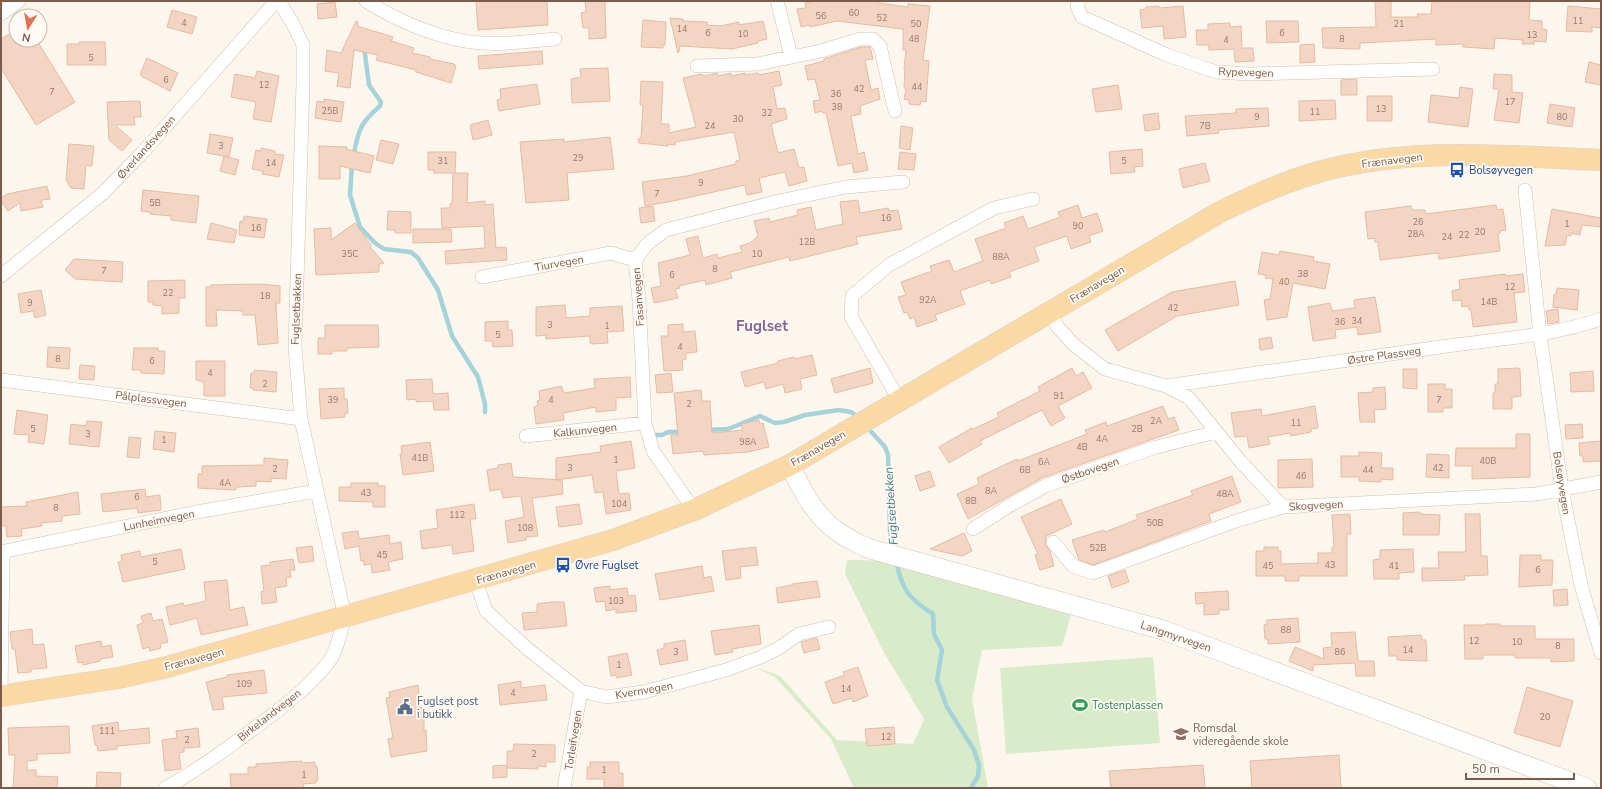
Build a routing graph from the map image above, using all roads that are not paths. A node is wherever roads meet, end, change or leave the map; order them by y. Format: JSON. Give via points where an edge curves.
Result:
{"nodes":[{"id":1,"x":18,"y":1,"type":"edge"},
{"id":2,"x":276,"y":1,"type":"edge"},
{"id":3,"x":279,"y":1,"type":"edge"},
{"id":4,"x":366,"y":1,"type":"edge"},
{"id":5,"x":777,"y":1,"type":"edge"},
{"id":6,"x":1078,"y":3,"type":"edge"},
{"id":7,"x":1,"y":14,"type":"edge"},
{"id":8,"x":555,"y":39,"type":"dead end"},
{"id":9,"x":791,"y":56,"type":"junction"},
{"id":10,"x":697,"y":66,"type":"dead end"},
{"id":11,"x":1433,"y":69,"type":"dead end"},
{"id":12,"x":895,"y":111,"type":"dead end"},
{"id":13,"x":1601,"y":160,"type":"edge"},
{"id":14,"x":903,"y":182,"type":"dead end"},
{"id":15,"x":1525,"y":190,"type":"dead end"},
{"id":16,"x":1033,"y":199,"type":"dead end"},
{"id":17,"x":635,"y":260,"type":"junction"},
{"id":18,"x":1,"y":276,"type":"edge"},
{"id":19,"x":482,"y":277,"type":"dead end"},
{"id":20,"x":1050,"y":312,"type":"junction"},
{"id":21,"x":1601,"y":319,"type":"edge"},
{"id":22,"x":1540,"y":335,"type":"junction"},
{"id":23,"x":1,"y":380,"type":"edge"},
{"id":24,"x":1166,"y":386,"type":"junction"},
{"id":25,"x":900,"y":401,"type":"junction"},
{"id":26,"x":301,"y":419,"type":"junction"},
{"id":27,"x":645,"y":423,"type":"junction"},
{"id":28,"x":1216,"y":432,"type":"junction"},
{"id":29,"x":526,"y":436,"type":"dead end"},
{"id":30,"x":790,"y":465,"type":"junction"},
{"id":31,"x":1601,"y":482,"type":"edge"},
{"id":32,"x":1562,"y":490,"type":"junction"},
{"id":33,"x":316,"y":491,"type":"junction"},
{"id":34,"x":1283,"y":507,"type":"junction"},
{"id":35,"x":694,"y":510,"type":"junction"},
{"id":36,"x":973,"y":529,"type":"dead end"},
{"id":37,"x":1053,"y":542,"type":"dead end"},
{"id":38,"x":2,"y":552,"type":"edge"},
{"id":39,"x":476,"y":580,"type":"junction"},
{"id":40,"x":345,"y":617,"type":"junction"},
{"id":41,"x":829,"y":627,"type":"dead end"},
{"id":42,"x":1601,"y":653,"type":"edge"},
{"id":43,"x":581,"y":691,"type":"junction"},
{"id":44,"x":1,"y":696,"type":"edge"},
{"id":45,"x":165,"y":788,"type":"edge"},
{"id":46,"x":564,"y":788,"type":"edge"},
{"id":47,"x":1587,"y":788,"type":"edge"}],
"edges":[{"from":1,"to":7,"type":"street"},
{"from":2,"to":18,"type":"street","name":"Øverlandsvegen","via":[[144,151],[103,193]]},
{"from":3,"to":26,"type":"street","name":"Fuglsetbakken","via":[[303,46],[294,347]]},
{"from":4,"to":8,"type":"street","via":[[430,32],[470,42]]},
{"from":5,"to":9,"type":"street"},
{"from":6,"to":11,"type":"street","name":"Rypevegen","via":[[1082,17],[1167,55],[1216,72],[1250,74]]},
{"from":9,"to":10,"type":"street","via":[[758,64]]},
{"from":9,"to":12,"type":"street","via":[[821,51],[860,39],[873,39],[880,46]]},
{"from":13,"to":20,"type":"main road","name":"Frænavegen","via":[[1464,154],[1360,163],[1306,176],[1248,198],[1220,212]]},
{"from":14,"to":17,"type":"street","name":"Fasanvegen","via":[[846,187],[666,230],[648,243]]},
{"from":15,"to":22,"type":"street","name":"Bolsøyvegen"},
{"from":16,"to":25,"type":"street","via":[[994,208],[889,265],[852,296],[851,316]]},
{"from":17,"to":19,"type":"street","name":"Tiurvegen","via":[[610,253]]},
{"from":17,"to":27,"type":"street","name":"Fasanvegen"},
{"from":20,"to":24,"type":"street","via":[[1057,326],[1073,344],[1105,369]]},
{"from":20,"to":25,"type":"main road","name":"Frænavegen"},
{"from":21,"to":22,"type":"street","name":"Østre Plassveg","via":[[1572,329]]},
{"from":22,"to":24,"type":"street","name":"Østre Plassveg"},
{"from":22,"to":32,"type":"street","name":"Bolsøyvegen"},
{"from":23,"to":26,"type":"street","name":"Pålplassvegen"},
{"from":24,"to":28,"type":"street","via":[[1188,398]]},
{"from":25,"to":30,"type":"main road","name":"Frænavegen"},
{"from":26,"to":33,"type":"street","name":"Fuglsetbakken"},
{"from":27,"to":29,"type":"street","name":"Kalkunvegen"},
{"from":27,"to":35,"type":"street","name":"Fasanvegen","via":[[653,451]]},
{"from":28,"to":34,"type":"street"},
{"from":28,"to":36,"type":"street","name":"Østbovegen","via":[[1153,448],[1045,486]]},
{"from":30,"to":35,"type":"main road","name":"Frænavegen"},
{"from":30,"to":47,"type":"main road","name":"Langmyrvegen","via":[[814,508],[836,531],[867,548],[1163,630]]},
{"from":31,"to":32,"type":"street","name":"Skogvegen"},
{"from":32,"to":34,"type":"street","name":"Skogvegen","via":[[1537,494]]},
{"from":32,"to":42,"type":"street","name":"Bolsøyvegen","via":[[1581,585]]},
{"from":33,"to":38,"type":"street","name":"Lunheimvegen","via":[[197,512]]},
{"from":33,"to":40,"type":"street","name":"Fuglsetbakken"},
{"from":34,"to":37,"type":"street","name":"Skogvegen","via":[[1236,520],[1093,573],[1073,566]]},
{"from":35,"to":39,"type":"main road","name":"Frænavegen","via":[[613,540]]},
{"from":38,"to":44,"type":"street","name":"Lunheimvegen","via":[[4,572]]},
{"from":39,"to":40,"type":"main road","name":"Frænavegen"},
{"from":39,"to":43,"type":"street","name":"Kvernvegen","via":[[486,611],[530,651]]},
{"from":40,"to":44,"type":"main road","name":"Frænavegen","via":[[167,667],[118,678]]},
{"from":40,"to":45,"type":"street","name":"Birkelandvegen","via":[[338,643],[329,662],[301,691],[266,720],[189,775]]},
{"from":41,"to":43,"type":"street","name":"Kvernvegen","via":[[799,634],[761,658],[692,680],[644,692],[606,696]]},
{"from":43,"to":46,"type":"street","name":"Torleifvegen"}]}
